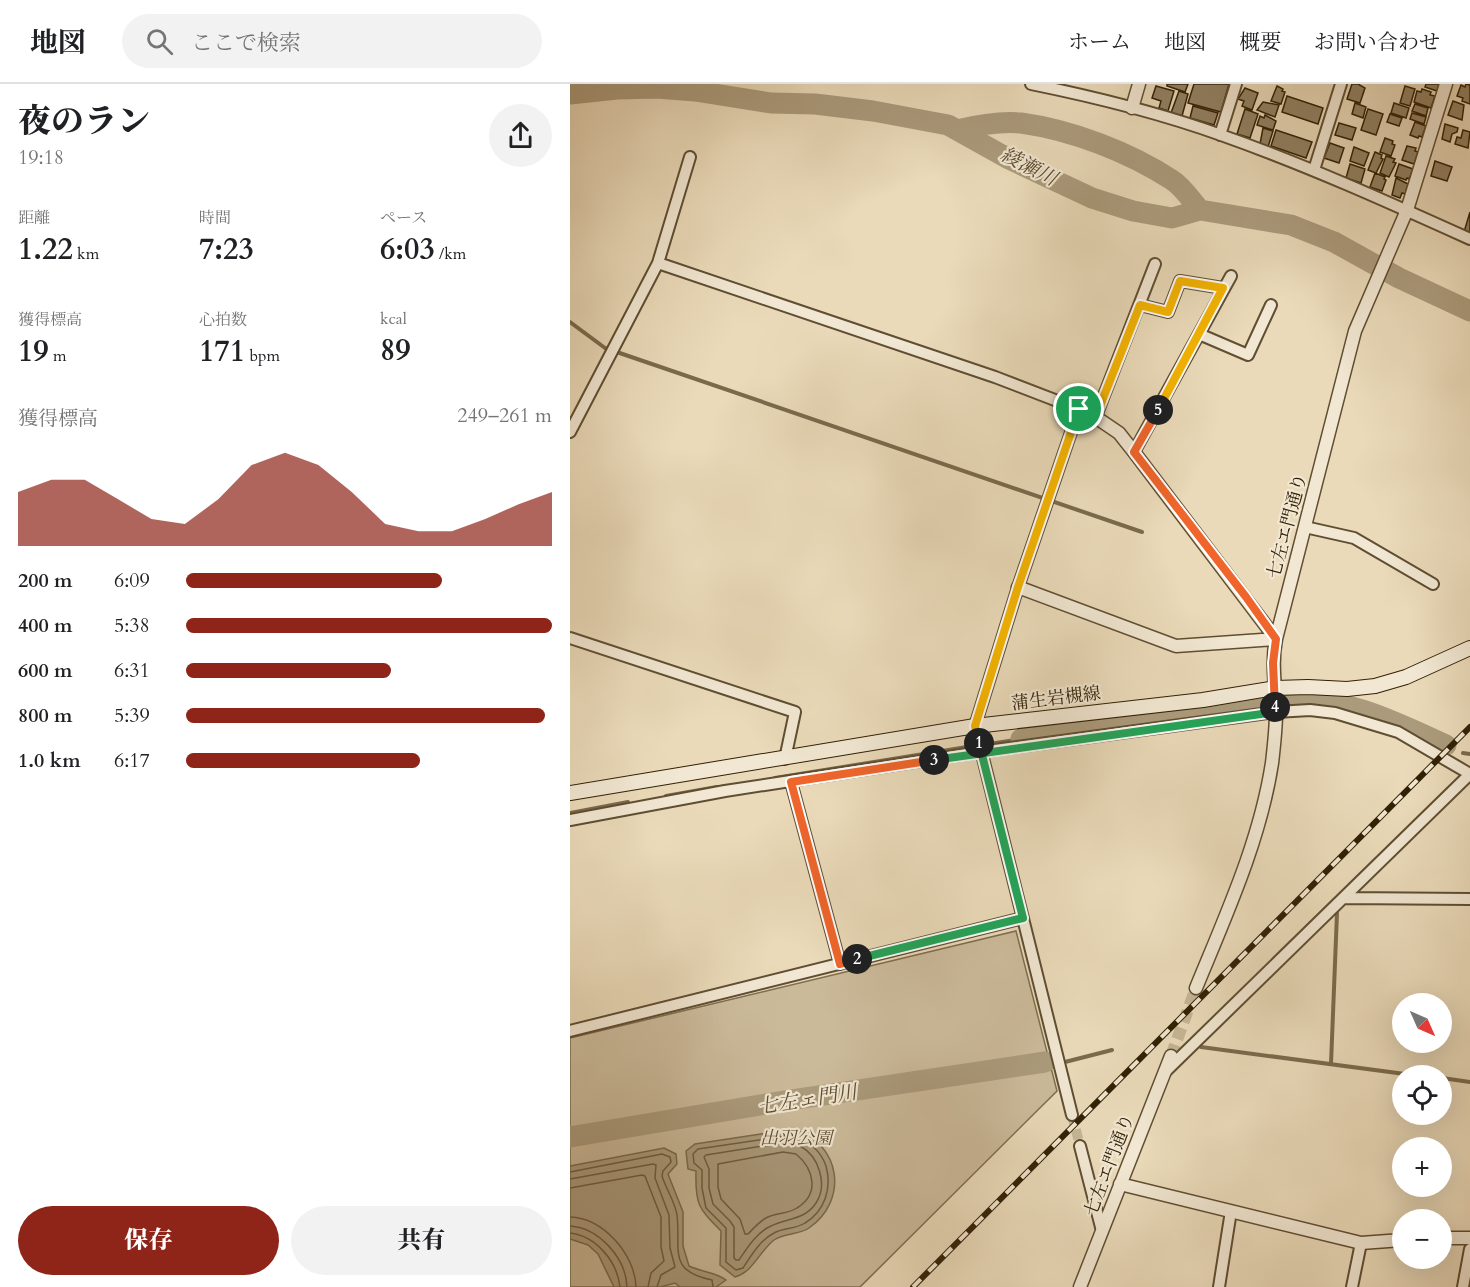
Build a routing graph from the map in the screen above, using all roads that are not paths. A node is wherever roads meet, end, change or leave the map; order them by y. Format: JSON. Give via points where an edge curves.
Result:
{"nodes":[{"id":1,"x":1031,"y":84,"type":"edge"},
{"id":2,"x":1139,"y":84,"type":"edge"},
{"id":3,"x":1236,"y":84,"type":"edge"},
{"id":4,"x":1341,"y":84,"type":"edge"},
{"id":5,"x":1446,"y":84,"type":"edge"},
{"id":6,"x":1047,"y":86,"type":"edge"},
{"id":7,"x":1132,"y":108,"type":"junction"},
{"id":8,"x":1220,"y":135,"type":"junction"},
{"id":9,"x":690,"y":157,"type":"dead end"},
{"id":10,"x":1314,"y":170,"type":"junction"},
{"id":11,"x":1404,"y":216,"type":"junction"},
{"id":12,"x":1470,"y":239,"type":"edge"},
{"id":13,"x":658,"y":263,"type":"junction"},
{"id":14,"x":1155,"y":264,"type":"dead end"},
{"id":15,"x":1231,"y":276,"type":"dead end"},
{"id":16,"x":1223,"y":288,"type":"junction"},
{"id":17,"x":1140,"y":305,"type":"junction"},
{"id":18,"x":1271,"y":305,"type":"dead end"},
{"id":19,"x":1199,"y":334,"type":"junction"},
{"id":20,"x":1089,"y":413,"type":"junction"},
{"id":21,"x":570,"y":432,"type":"edge"},
{"id":22,"x":1134,"y":452,"type":"junction"},
{"id":23,"x":1305,"y":527,"type":"junction"},
{"id":24,"x":1433,"y":584,"type":"dead end"},
{"id":25,"x":1018,"y":587,"type":"junction"},
{"id":26,"x":570,"y":638,"type":"edge"},
{"id":27,"x":1276,"y":639,"type":"junction"},
{"id":28,"x":1470,"y":648,"type":"edge"},
{"id":29,"x":1275,"y":688,"type":"junction"},
{"id":30,"x":1276,"y":712,"type":"junction"},
{"id":31,"x":975,"y":726,"type":"junction"},
{"id":32,"x":980,"y":752,"type":"junction"},
{"id":33,"x":785,"y":759,"type":"junction"},
{"id":34,"x":1470,"y":774,"type":"edge"},
{"id":35,"x":791,"y":782,"type":"junction"},
{"id":36,"x":570,"y":793,"type":"edge"},
{"id":37,"x":570,"y":820,"type":"edge"},
{"id":38,"x":1345,"y":898,"type":"junction"},
{"id":39,"x":1470,"y":899,"type":"edge"},
{"id":40,"x":1023,"y":918,"type":"junction"},
{"id":41,"x":840,"y":964,"type":"junction"},
{"id":42,"x":1196,"y":988,"type":"tunnel mouth"},
{"id":43,"x":570,"y":1031,"type":"edge"},
{"id":44,"x":1171,"y":1056,"type":"tunnel mouth"},
{"id":45,"x":1164,"y":1073,"type":"junction"},
{"id":46,"x":1072,"y":1115,"type":"tunnel mouth"},
{"id":47,"x":1080,"y":1146,"type":"tunnel mouth"},
{"id":48,"x":1120,"y":1184,"type":"junction"},
{"id":49,"x":1231,"y":1211,"type":"junction"},
{"id":50,"x":1102,"y":1231,"type":"junction"},
{"id":51,"x":1452,"y":1238,"type":"edge"},
{"id":52,"x":1470,"y":1238,"type":"edge"},
{"id":53,"x":1392,"y":1241,"type":"edge"},
{"id":54,"x":1361,"y":1243,"type":"junction"},
{"id":55,"x":1470,"y":1249,"type":"edge"},
{"id":56,"x":1080,"y":1287,"type":"edge"},
{"id":57,"x":1219,"y":1287,"type":"edge"},
{"id":58,"x":1352,"y":1287,"type":"edge"},
{"id":59,"x":1463,"y":1287,"type":"edge"}],
"edges":[{"from":1,"to":6,"type":"street"},
{"from":2,"to":7,"type":"street"},
{"from":3,"to":8,"type":"street"},
{"from":4,"to":10,"type":"street"},
{"from":5,"to":11,"type":"street","name":"七左エ門通り"},
{"from":6,"to":7,"type":"street"},
{"from":7,"to":8,"type":"street"},
{"from":8,"to":10,"type":"street"},
{"from":9,"to":13,"type":"street"},
{"from":10,"to":11,"type":"street"},
{"from":11,"to":12,"type":"street"},
{"from":11,"to":23,"type":"street","name":"七左エ門通り","via":[[1355,331]]},
{"from":13,"to":20,"type":"street","via":[[995,377]]},
{"from":13,"to":21,"type":"street"},
{"from":14,"to":17,"type":"street"},
{"from":15,"to":16,"type":"street"},
{"from":16,"to":17,"type":"street","via":[[1180,281],[1168,312]]},
{"from":16,"to":19,"type":"street"},
{"from":17,"to":20,"type":"street"},
{"from":18,"to":19,"type":"street","via":[[1248,355]]},
{"from":19,"to":22,"type":"street"},
{"from":20,"to":22,"type":"street","via":[[1119,433]]},
{"from":20,"to":25,"type":"street"},
{"from":22,"to":27,"type":"street"},
{"from":23,"to":24,"type":"street","via":[[1354,538]]},
{"from":23,"to":27,"type":"street","name":"七左エ門通り"},
{"from":25,"to":27,"type":"street","via":[[1176,646]]},
{"from":25,"to":31,"type":"street"},
{"from":26,"to":33,"type":"street","via":[[795,712]]},
{"from":27,"to":29,"type":"street","name":"七左エ門通り"},
{"from":28,"to":29,"type":"main road","name":"蒲生岩槻線","via":[[1406,677],[1375,686]]},
{"from":29,"to":30,"type":"street","name":"七左エ門通り"},
{"from":29,"to":31,"type":"main road","name":"蒲生岩槻線"},
{"from":30,"to":32,"type":"street"},
{"from":30,"to":34,"type":"street","via":[[1335,713],[1398,732]]},
{"from":30,"to":42,"type":"street","name":"七左エ門通り","via":[[1272,761],[1254,839]]},
{"from":31,"to":32,"type":"street"},
{"from":31,"to":33,"type":"main road","name":"蒲生岩槻線"},
{"from":32,"to":35,"type":"street"},
{"from":32,"to":40,"type":"street"},
{"from":33,"to":36,"type":"main road","name":"蒲生岩槻線"},
{"from":34,"to":38,"type":"street"},
{"from":35,"to":37,"type":"street"},
{"from":35,"to":41,"type":"street"},
{"from":38,"to":39,"type":"street"},
{"from":38,"to":45,"type":"street"},
{"from":40,"to":41,"type":"street"},
{"from":40,"to":46,"type":"street"},
{"from":41,"to":43,"type":"street"},
{"from":44,"to":45,"type":"street","name":"七左エ門通り"},
{"from":45,"to":48,"type":"street","name":"七左エ門通り"},
{"from":47,"to":50,"type":"street"},
{"from":48,"to":49,"type":"street"},
{"from":48,"to":50,"type":"street","name":"七左エ門通り"},
{"from":49,"to":54,"type":"street"},
{"from":49,"to":57,"type":"street"},
{"from":50,"to":56,"type":"street","name":"七左エ門通り"},
{"from":51,"to":52,"type":"street"},
{"from":53,"to":54,"type":"street"},
{"from":54,"to":58,"type":"street"},
{"from":55,"to":59,"type":"street"}]}
